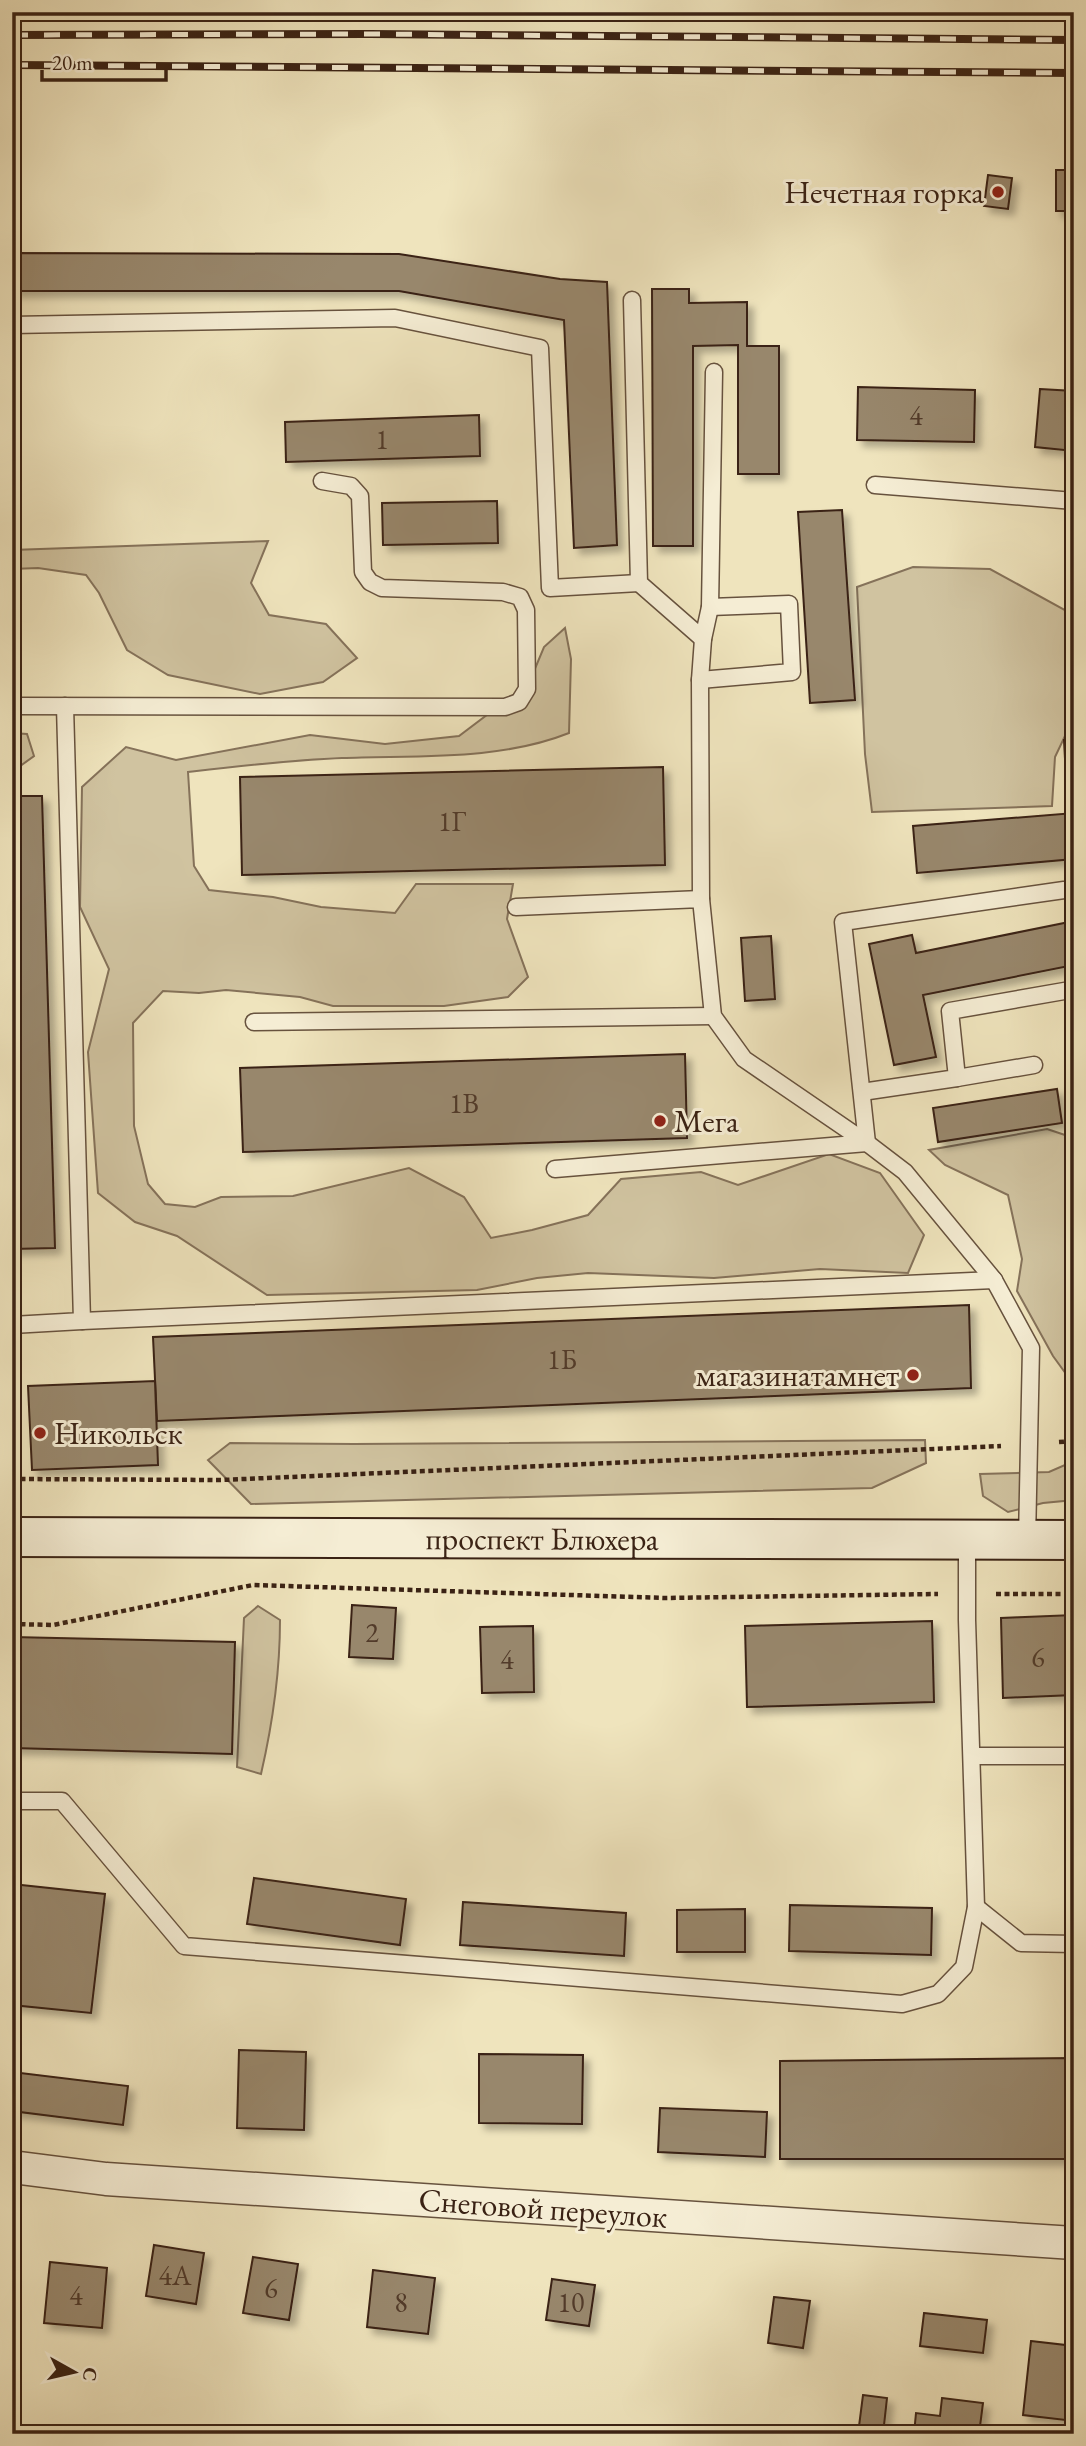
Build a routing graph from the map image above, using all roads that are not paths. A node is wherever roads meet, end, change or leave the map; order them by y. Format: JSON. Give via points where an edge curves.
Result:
{"nodes":[{"id":1,"x":632,"y":300,"type":"dead end"},
{"id":2,"x":12,"y":325,"type":"edge"},
{"id":3,"x":715,"y":372,"type":"dead end"},
{"id":4,"x":322,"y":481,"type":"dead end"},
{"id":5,"x":875,"y":485,"type":"dead end"},
{"id":6,"x":1074,"y":501,"type":"edge"},
{"id":7,"x":639,"y":583,"type":"junction"},
{"id":8,"x":550,"y":588,"type":"junction"},
{"id":9,"x":520,"y":597,"type":"junction"},
{"id":10,"x":710,"y":607,"type":"junction"},
{"id":11,"x":703,"y":639,"type":"junction"},
{"id":12,"x":700,"y":680,"type":"junction"},
{"id":13,"x":12,"y":706,"type":"edge"},
{"id":14,"x":65,"y":706,"type":"junction"},
{"id":15,"x":1064,"y":890,"type":"dead end"},
{"id":16,"x":701,"y":899,"type":"junction"},
{"id":17,"x":516,"y":906,"type":"dead end"},
{"id":18,"x":1070,"y":990,"type":"dead end"},
{"id":19,"x":713,"y":1016,"type":"junction"},
{"id":20,"x":254,"y":1022,"type":"dead end"},
{"id":21,"x":1034,"y":1065,"type":"dead end"},
{"id":22,"x":957,"y":1078,"type":"junction"},
{"id":23,"x":862,"y":1092,"type":"junction"},
{"id":24,"x":867,"y":1143,"type":"junction"},
{"id":25,"x":555,"y":1169,"type":"dead end"},
{"id":26,"x":993,"y":1280,"type":"junction"},
{"id":27,"x":82,"y":1321,"type":"junction"},
{"id":28,"x":12,"y":1325,"type":"edge"},
{"id":29,"x":12,"y":1537,"type":"edge"},
{"id":30,"x":1027,"y":1540,"type":"junction"},
{"id":31,"x":1074,"y":1540,"type":"edge"},
{"id":32,"x":967,"y":1541,"type":"junction"},
{"id":33,"x":972,"y":1756,"type":"junction"},
{"id":34,"x":1074,"y":1756,"type":"edge"},
{"id":35,"x":12,"y":1801,"type":"edge"},
{"id":36,"x":976,"y":1907,"type":"junction"},
{"id":37,"x":1074,"y":1944,"type":"edge"},
{"id":38,"x":12,"y":2167,"type":"edge"},
{"id":39,"x":1074,"y":2243,"type":"edge"}],
"edges":[{"from":1,"to":7,"type":"lane"},
{"from":2,"to":8,"type":"lane","via":[[395,318],[540,348]]},
{"from":3,"to":10,"type":"lane"},
{"from":4,"to":9,"type":"lane","via":[[351,486],[360,496],[363,572],[370,582],[382,587],[503,592]]},
{"from":5,"to":6,"type":"lane"},
{"from":7,"to":8,"type":"lane"},
{"from":7,"to":11,"type":"lane"},
{"from":8,"to":9,"type":"lane"},
{"from":9,"to":14,"type":"lane","via":[[526,610],[527,689],[519,702],[505,707]]},
{"from":10,"to":11,"type":"lane"},
{"from":10,"to":12,"type":"lane","via":[[789,604],[792,672]]},
{"from":11,"to":12,"type":"lane"},
{"from":12,"to":16,"type":"lane"},
{"from":13,"to":14,"type":"lane"},
{"from":14,"to":27,"type":"lane"},
{"from":15,"to":23,"type":"lane","via":[[843,922]]},
{"from":16,"to":17,"type":"lane"},
{"from":16,"to":19,"type":"lane"},
{"from":18,"to":22,"type":"lane","via":[[950,1011]]},
{"from":19,"to":20,"type":"lane"},
{"from":19,"to":24,"type":"lane","via":[[744,1059]]},
{"from":21,"to":22,"type":"lane"},
{"from":22,"to":23,"type":"lane"},
{"from":23,"to":24,"type":"lane"},
{"from":24,"to":25,"type":"lane"},
{"from":24,"to":26,"type":"lane","via":[[905,1172]]},
{"from":26,"to":27,"type":"lane"},
{"from":26,"to":30,"type":"lane","via":[[1031,1348]]},
{"from":27,"to":28,"type":"lane"},
{"from":29,"to":32,"type":"main road","name":"проспект Блюхера"},
{"from":30,"to":31,"type":"main road","name":"проспект Блюхера"},
{"from":30,"to":32,"type":"main road","name":"проспект Блюхера"},
{"from":32,"to":33,"type":"lane"},
{"from":33,"to":34,"type":"lane"},
{"from":33,"to":36,"type":"lane"},
{"from":35,"to":36,"type":"lane","via":[[62,1801],[184,1946],[902,2004],[939,1994],[964,1967]]},
{"from":36,"to":37,"type":"lane","via":[[1021,1943]]},
{"from":38,"to":39,"type":"street","name":"Снеговой переулок","via":[[106,2179]]}]}
